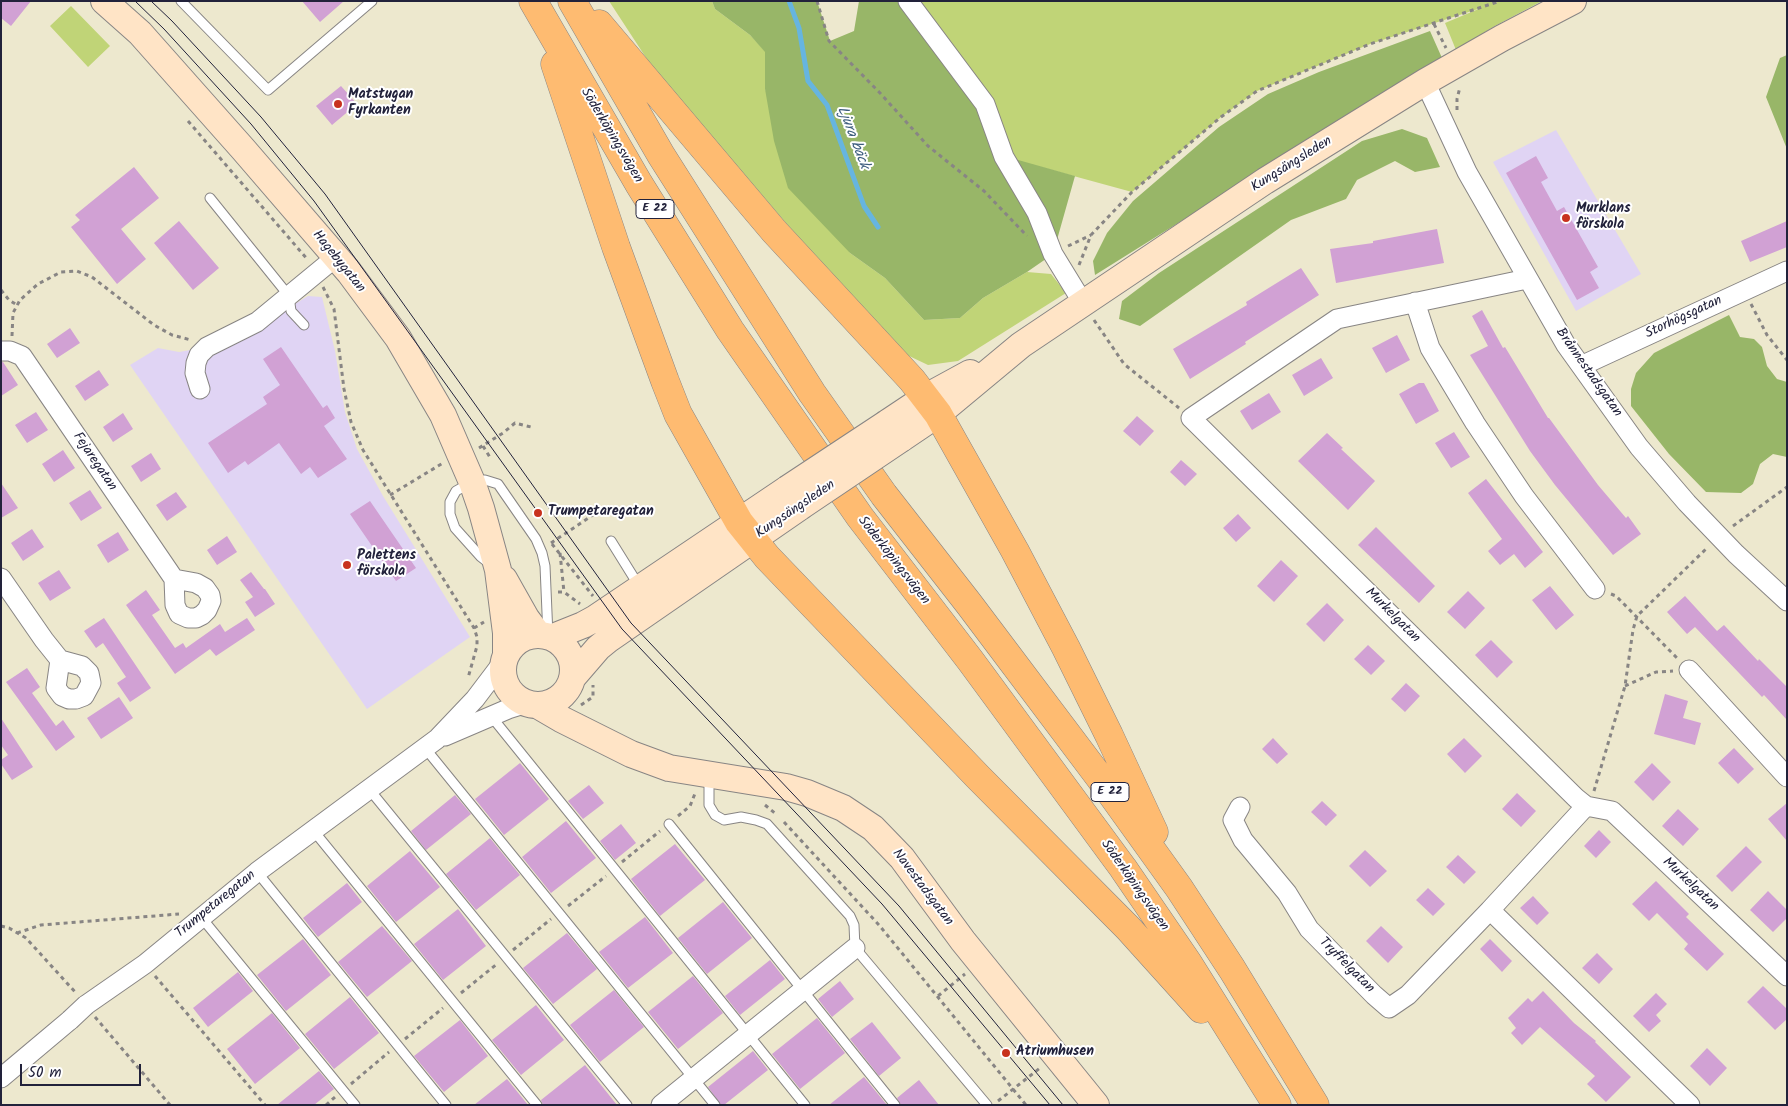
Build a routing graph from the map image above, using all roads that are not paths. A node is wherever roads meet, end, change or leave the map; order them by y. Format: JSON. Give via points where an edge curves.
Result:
{"nodes":[{"id":1,"x":104,"y":1,"type":"edge"},
{"id":2,"x":180,"y":1,"type":"edge"},
{"id":3,"x":372,"y":1,"type":"edge"},
{"id":4,"x":572,"y":1,"type":"edge"},
{"id":5,"x":580,"y":1,"type":"edge"},
{"id":6,"x":908,"y":1,"type":"edge"},
{"id":7,"x":1573,"y":1,"type":"edge"},
{"id":8,"x":534,"y":4,"type":"edge"},
{"id":9,"x":1425,"y":82,"type":"junction"},
{"id":10,"x":210,"y":198,"type":"dead end"},
{"id":11,"x":336,"y":257,"type":"junction"},
{"id":12,"x":1787,"y":271,"type":"edge"},
{"id":13,"x":1527,"y":279,"type":"junction"},
{"id":14,"x":1077,"y":294,"type":"junction"},
{"id":15,"x":289,"y":296,"type":"junction"},
{"id":16,"x":1415,"y":302,"type":"junction"},
{"id":17,"x":304,"y":325,"type":"dead end"},
{"id":18,"x":6,"y":351,"type":"edge"},
{"id":19,"x":1581,"y":366,"type":"junction"},
{"id":20,"x":200,"y":389,"type":"dead end"},
{"id":21,"x":932,"y":406,"type":"junction"},
{"id":22,"x":472,"y":482,"type":"junction"},
{"id":23,"x":746,"y":530,"type":"junction"},
{"id":24,"x":611,"y":541,"type":"dead end"},
{"id":25,"x":498,"y":570,"type":"junction"},
{"id":26,"x":1,"y":578,"type":"edge"},
{"id":27,"x":174,"y":579,"type":"dead end"},
{"id":28,"x":1595,"y":589,"type":"road end"},
{"id":29,"x":647,"y":598,"type":"junction"},
{"id":30,"x":1787,"y":601,"type":"edge"},
{"id":31,"x":546,"y":635,"type":"junction"},
{"id":32,"x":504,"y":658,"type":"junction"},
{"id":33,"x":60,"y":660,"type":"dead end"},
{"id":34,"x":1689,"y":670,"type":"road end"},
{"id":35,"x":572,"y":679,"type":"junction"},
{"id":36,"x":532,"y":704,"type":"junction"},
{"id":37,"x":491,"y":716,"type":"junction"},
{"id":38,"x":601,"y":739,"type":"junction"},
{"id":39,"x":431,"y":744,"type":"junction"},
{"id":40,"x":1787,"y":777,"type":"edge"},
{"id":41,"x":703,"y":783,"type":"junction"},
{"id":42,"x":369,"y":789,"type":"junction"},
{"id":43,"x":1240,"y":806,"type":"dead end"},
{"id":44,"x":1586,"y":806,"type":"junction"},
{"id":45,"x":668,"y":824,"type":"dead end"},
{"id":46,"x":313,"y":830,"type":"junction"},
{"id":47,"x":257,"y":872,"type":"junction"},
{"id":48,"x":1179,"y":888,"type":"junction"},
{"id":49,"x":1490,"y":910,"type":"junction"},
{"id":50,"x":193,"y":915,"type":"junction"},
{"id":51,"x":855,"y":948,"type":"junction"},
{"id":52,"x":1787,"y":976,"type":"edge"},
{"id":53,"x":802,"y":990,"type":"junction"},
{"id":54,"x":748,"y":1035,"type":"junction"},
{"id":55,"x":1260,"y":1076,"type":"junction"},
{"id":56,"x":1,"y":1078,"type":"edge"},
{"id":57,"x":694,"y":1079,"type":"junction"},
{"id":58,"x":355,"y":1105,"type":"edge"},
{"id":59,"x":446,"y":1105,"type":"edge"},
{"id":60,"x":537,"y":1105,"type":"edge"},
{"id":61,"x":627,"y":1105,"type":"edge"},
{"id":62,"x":661,"y":1105,"type":"edge"},
{"id":63,"x":714,"y":1105,"type":"edge"},
{"id":64,"x":804,"y":1105,"type":"edge"},
{"id":65,"x":895,"y":1105,"type":"edge"},
{"id":66,"x":987,"y":1105,"type":"edge"},
{"id":67,"x":1096,"y":1105,"type":"edge"},
{"id":68,"x":1277,"y":1105,"type":"edge"},
{"id":69,"x":1315,"y":1105,"type":"edge"},
{"id":70,"x":1690,"y":1105,"type":"edge"}],
"edges":[{"from":1,"to":11,"type":"street","name":"Hagebygatan","via":[[140,33]]},
{"from":2,"to":3,"type":"lane","via":[[268,90]]},
{"from":4,"to":48,"type":"highway","number":"E 22","via":[[661,155],[812,393],[884,495],[1100,778]]},
{"from":5,"to":21,"type":"highway","via":[[774,231]]},
{"from":6,"to":14,"type":"street","via":[[985,104],[1004,156],[1037,213],[1053,254]]},
{"from":7,"to":9,"type":"street","name":"Kungsängsleden"},
{"from":8,"to":23,"type":"highway","via":[[616,248],[678,414]]},
{"from":8,"to":55,"type":"highway","name":"Söderköpingsvägen","number":"E 22","via":[[639,184],[730,330],[860,518],[970,660],[1123,868]]},
{"from":9,"to":13,"type":"street","name":"Brånnestadsgatan","via":[[1466,172]]},
{"from":9,"to":14,"type":"street","name":"Kungsängsleden"},
{"from":10,"to":15,"type":"lane"},
{"from":11,"to":15,"type":"street"},
{"from":11,"to":22,"type":"street","name":"Hagebygatan","via":[[398,338],[443,415]]},
{"from":12,"to":19,"type":"street","name":"Storhögsgatan"},
{"from":13,"to":16,"type":"street"},
{"from":13,"to":19,"type":"street","name":"Brånnestadsgatan"},
{"from":14,"to":21,"type":"street","name":"Kungsängsleden","via":[[1022,345]]},
{"from":15,"to":17,"type":"lane","via":[[291,311]]},
{"from":15,"to":20,"type":"street","via":[[257,322],[221,339],[199,355],[194,373]]},
{"from":16,"to":28,"type":"street","via":[[1430,348],[1475,423],[1524,496]]},
{"from":16,"to":44,"type":"street","name":"Murkelgatan","via":[[1338,319],[1192,418]]},
{"from":18,"to":27,"type":"street","name":"Fejaregatan","via":[[22,356]]},
{"from":19,"to":30,"type":"street","name":"Brånnestadsgatan","via":[[1639,447],[1687,503]]},
{"from":21,"to":23,"type":"street","name":"Kungsängsleden","bridge":true},
{"from":21,"to":48,"type":"highway","via":[[1066,648]]},
{"from":22,"to":25,"type":"street","name":"Hagebygatan"},
{"from":22,"to":31,"type":"lane","via":[[485,480],[498,484],[536,539],[545,566]]},
{"from":23,"to":29,"type":"street","name":"Kungsängsleden"},
{"from":23,"to":55,"type":"highway","via":[[767,557],[878,674],[1128,928]]},
{"from":24,"to":29,"type":"lane"},
{"from":25,"to":31,"type":"street","name":"Hagebygatan","via":[[526,618]]},
{"from":25,"to":32,"type":"street","name":"Hagebygatan","via":[[506,632]]},
{"from":26,"to":33,"type":"street"},
{"from":29,"to":31,"type":"street","name":"Kungsängsleden","via":[[583,625]]},
{"from":29,"to":35,"type":"street","name":"Kungsängsleden"},
{"from":31,"to":32,"type":"street","via":[[523,637],[511,646]]},
{"from":31,"to":35,"type":"street","via":[[567,650],[572,659]]},
{"from":32,"to":36,"type":"street","via":[[502,671],[511,693]]},
{"from":32,"to":39,"type":"street","name":"Trumpetaregatan","via":[[475,699]]},
{"from":34,"to":40,"type":"street"},
{"from":35,"to":36,"type":"street","via":[[563,695],[555,701]]},
{"from":35,"to":38,"type":"street","via":[[580,706]]},
{"from":36,"to":37,"type":"street","name":"Trumpetaregatan"},
{"from":36,"to":38,"type":"street","name":"Navestadsgatan"},
{"from":37,"to":39,"type":"street","name":"Trumpetaregatan"},
{"from":37,"to":54,"type":"lane"},
{"from":38,"to":41,"type":"street","name":"Navestadsgatan"},
{"from":39,"to":42,"type":"street","name":"Trumpetaregatan"},
{"from":39,"to":57,"type":"lane"},
{"from":41,"to":51,"type":"lane","via":[[709,805],[716,815],[724,820],[741,817],[767,824],[850,916],[854,925]]},
{"from":41,"to":67,"type":"street","name":"Navestadsgatan","via":[[786,787],[843,808],[873,828],[902,858],[963,941]]},
{"from":42,"to":46,"type":"street","name":"Trumpetaregatan"},
{"from":42,"to":61,"type":"lane"},
{"from":43,"to":49,"type":"street","name":"Tryffelgatan","via":[[1233,820],[1243,840],[1287,893],[1309,930],[1388,1008],[1408,995]]},
{"from":44,"to":49,"type":"street","name":"Tryffelgatan"},
{"from":44,"to":52,"type":"street","name":"Murkelgatan","via":[[1612,811]]},
{"from":45,"to":53,"type":"lane"},
{"from":46,"to":47,"type":"street","name":"Trumpetaregatan"},
{"from":46,"to":60,"type":"lane"},
{"from":47,"to":50,"type":"street","name":"Trumpetaregatan"},
{"from":47,"to":59,"type":"lane"},
{"from":48,"to":69,"type":"highway","number":"E 22"},
{"from":49,"to":70,"type":"street"},
{"from":50,"to":56,"type":"street","name":"Trumpetaregatan","bridge":true,"via":[[145,964],[86,1006]]},
{"from":50,"to":58,"type":"lane"},
{"from":51,"to":53,"type":"street"},
{"from":51,"to":66,"type":"lane"},
{"from":53,"to":54,"type":"street"},
{"from":53,"to":65,"type":"lane"},
{"from":54,"to":57,"type":"street"},
{"from":54,"to":64,"type":"lane"},
{"from":55,"to":68,"type":"highway","name":"Söderköpingsvägen","number":"E 22"},
{"from":57,"to":62,"type":"street"},
{"from":57,"to":63,"type":"lane"}]}
